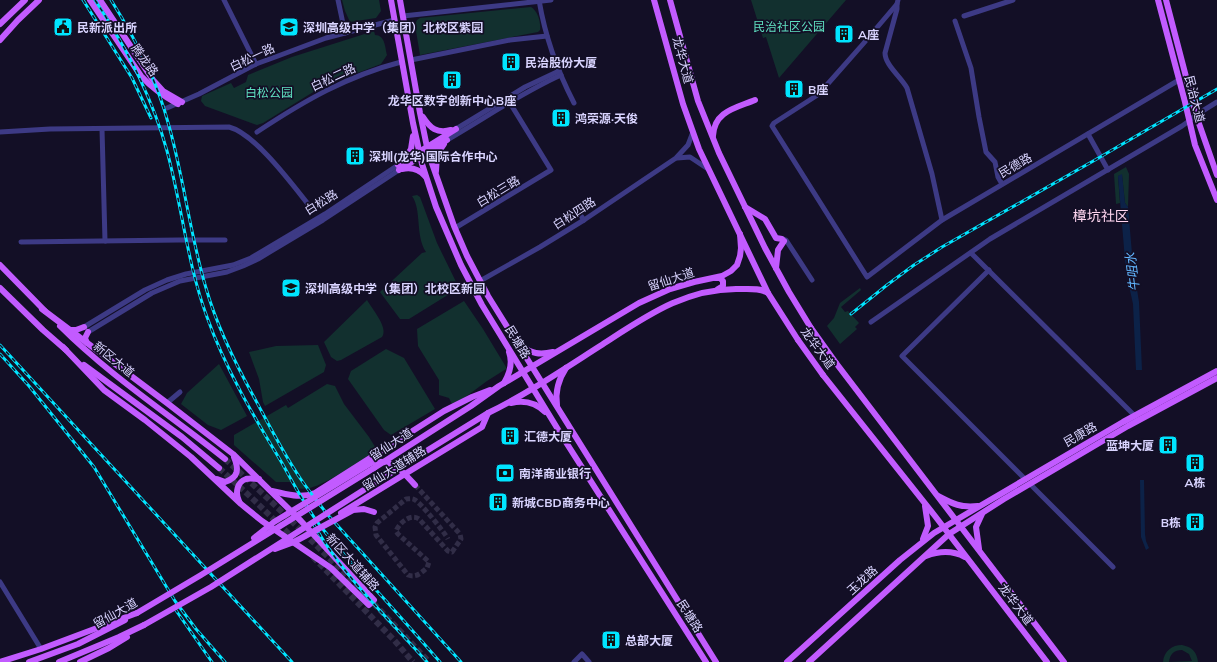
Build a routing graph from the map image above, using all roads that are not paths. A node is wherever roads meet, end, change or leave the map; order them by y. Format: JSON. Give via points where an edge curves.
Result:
{"nodes":[{"id":1,"x":25,"y":0,"type":"edge"},
{"id":2,"x":39,"y":0,"type":"edge"},
{"id":3,"x":90,"y":0,"type":"edge"},
{"id":4,"x":100,"y":0,"type":"edge"},
{"id":5,"x":224,"y":0,"type":"edge"},
{"id":6,"x":338,"y":0,"type":"edge"},
{"id":7,"x":391,"y":0,"type":"edge"},
{"id":8,"x":400,"y":0,"type":"edge"},
{"id":9,"x":539,"y":0,"type":"edge"},
{"id":10,"x":551,"y":0,"type":"edge"},
{"id":11,"x":654,"y":0,"type":"edge"},
{"id":12,"x":1013,"y":0,"type":"edge"},
{"id":13,"x":1158,"y":0,"type":"edge"},
{"id":14,"x":1166,"y":0,"type":"edge"},
{"id":15,"x":671,"y":1,"type":"edge"},
{"id":16,"x":898,"y":2,"type":"edge"},
{"id":17,"x":403,"y":16,"type":"junction"},
{"id":18,"x":964,"y":16,"type":"dead end"},
{"id":19,"x":394,"y":20,"type":"junction"},
{"id":20,"x":955,"y":21,"type":"dead end"},
{"id":21,"x":0,"y":24,"type":"edge"},
{"id":22,"x":345,"y":33,"type":"junction"},
{"id":23,"x":547,"y":36,"type":"junction"},
{"id":24,"x":0,"y":40,"type":"edge"},
{"id":25,"x":411,"y":60,"type":"junction"},
{"id":26,"x":401,"y":62,"type":"junction"},
{"id":27,"x":256,"y":64,"type":"junction"},
{"id":28,"x":560,"y":73,"type":"junction"},
{"id":29,"x":1179,"y":80,"type":"junction"},
{"id":30,"x":508,"y":100,"type":"junction"},
{"id":31,"x":755,"y":100,"type":"dead end"},
{"id":32,"x":1217,"y":102,"type":"edge"},
{"id":33,"x":180,"y":103,"type":"junction"},
{"id":34,"x":574,"y":103,"type":"dead end"},
{"id":35,"x":167,"y":108,"type":"dead end"},
{"id":36,"x":420,"y":113,"type":"junction"},
{"id":37,"x":1196,"y":115,"type":"junction"},
{"id":38,"x":1189,"y":121,"type":"junction"},
{"id":39,"x":413,"y":122,"type":"junction"},
{"id":40,"x":456,"y":128,"type":"junction"},
{"id":41,"x":102,"y":129,"type":"junction"},
{"id":42,"x":0,"y":132,"type":"edge"},
{"id":43,"x":257,"y":132,"type":"dead end"},
{"id":44,"x":693,"y":132,"type":"junction"},
{"id":45,"x":1088,"y":134,"type":"junction"},
{"id":46,"x":713,"y":138,"type":"junction"},
{"id":47,"x":448,"y":140,"type":"junction"},
{"id":48,"x":428,"y":149,"type":"junction"},
{"id":49,"x":419,"y":154,"type":"junction"},
{"id":50,"x":676,"y":158,"type":"junction"},
{"id":51,"x":398,"y":168,"type":"junction"},
{"id":52,"x":708,"y":169,"type":"junction"},
{"id":53,"x":1108,"y":170,"type":"junction"},
{"id":54,"x":1217,"y":175,"type":"edge"},
{"id":55,"x":426,"y":179,"type":"junction"},
{"id":56,"x":437,"y":180,"type":"junction"},
{"id":57,"x":1002,"y":184,"type":"junction"},
{"id":58,"x":1217,"y":200,"type":"edge"},
{"id":59,"x":744,"y":206,"type":"junction"},
{"id":60,"x":312,"y":209,"type":"dead end"},
{"id":61,"x":576,"y":209,"type":"dead end"},
{"id":62,"x":584,"y":220,"type":"junction"},
{"id":63,"x":942,"y":220,"type":"junction"},
{"id":64,"x":455,"y":228,"type":"junction"},
{"id":65,"x":740,"y":234,"type":"junction"},
{"id":66,"x":226,"y":240,"type":"dead end"},
{"id":67,"x":784,"y":240,"type":"junction"},
{"id":68,"x":105,"y":241,"type":"junction"},
{"id":69,"x":21,"y":242,"type":"dead end"},
{"id":70,"x":971,"y":253,"type":"junction"},
{"id":71,"x":0,"y":265,"type":"edge"},
{"id":72,"x":777,"y":269,"type":"junction"},
{"id":73,"x":989,"y":270,"type":"junction"},
{"id":74,"x":714,"y":278,"type":"junction"},
{"id":75,"x":812,"y":280,"type":"dead end"},
{"id":76,"x":480,"y":281,"type":"junction"},
{"id":77,"x":0,"y":288,"type":"edge"},
{"id":78,"x":714,"y":290,"type":"junction"},
{"id":79,"x":768,"y":293,"type":"junction"},
{"id":80,"x":42,"y":309,"type":"junction"},
{"id":81,"x":871,"y":322,"type":"dead end"},
{"id":82,"x":86,"y":329,"type":"junction"},
{"id":83,"x":69,"y":330,"type":"junction"},
{"id":84,"x":516,"y":340,"type":"junction"},
{"id":85,"x":87,"y":343,"type":"junction"},
{"id":86,"x":508,"y":346,"type":"junction"},
{"id":87,"x":63,"y":348,"type":"junction"},
{"id":88,"x":564,"y":348,"type":"junction"},
{"id":89,"x":532,"y":367,"type":"junction"},
{"id":90,"x":566,"y":367,"type":"junction"},
{"id":91,"x":1217,"y":371,"type":"edge"},
{"id":92,"x":524,"y":372,"type":"junction"},
{"id":93,"x":1217,"y":378,"type":"edge"},
{"id":94,"x":542,"y":382,"type":"junction"},
{"id":95,"x":502,"y":384,"type":"junction"},
{"id":96,"x":533,"y":387,"type":"junction"},
{"id":97,"x":180,"y":392,"type":"dead end"},
{"id":98,"x":167,"y":403,"type":"junction"},
{"id":99,"x":505,"y":404,"type":"junction"},
{"id":100,"x":558,"y":410,"type":"junction"},
{"id":101,"x":488,"y":413,"type":"junction"},
{"id":102,"x":551,"y":418,"type":"junction"},
{"id":103,"x":1136,"y":418,"type":"junction"},
{"id":104,"x":571,"y":430,"type":"junction"},
{"id":105,"x":562,"y":436,"type":"junction"},
{"id":106,"x":233,"y":454,"type":"junction"},
{"id":107,"x":225,"y":459,"type":"tunnel mouth"},
{"id":108,"x":219,"y":468,"type":"tunnel mouth"},
{"id":109,"x":212,"y":476,"type":"junction"},
{"id":110,"x":259,"y":479,"type":"junction"},
{"id":111,"x":1025,"y":479,"type":"junction"},
{"id":112,"x":1030,"y":484,"type":"junction"},
{"id":113,"x":415,"y":485,"type":"tunnel mouth"},
{"id":114,"x":272,"y":491,"type":"junction"},
{"id":115,"x":936,"y":494,"type":"junction"},
{"id":116,"x":923,"y":501,"type":"junction"},
{"id":117,"x":241,"y":504,"type":"junction"},
{"id":118,"x":982,"y":505,"type":"junction"},
{"id":119,"x":374,"y":512,"type":"dead end"},
{"id":120,"x":983,"y":512,"type":"junction"},
{"id":121,"x":956,"y":520,"type":"junction"},
{"id":122,"x":960,"y":526,"type":"junction"},
{"id":123,"x":944,"y":527,"type":"junction"},
{"id":124,"x":949,"y":534,"type":"junction"},
{"id":125,"x":321,"y":543,"type":"junction"},
{"id":126,"x":920,"y":543,"type":"junction"},
{"id":127,"x":980,"y":552,"type":"junction"},
{"id":128,"x":236,"y":553,"type":"junction"},
{"id":129,"x":259,"y":556,"type":"junction"},
{"id":130,"x":923,"y":557,"type":"junction"},
{"id":131,"x":967,"y":558,"type":"junction"},
{"id":132,"x":900,"y":560,"type":"junction"},
{"id":133,"x":1113,"y":567,"type":"dead end"},
{"id":134,"x":909,"y":570,"type":"junction"},
{"id":135,"x":355,"y":581,"type":"junction"},
{"id":136,"x":0,"y":582,"type":"edge"},
{"id":137,"x":350,"y":585,"type":"junction"},
{"id":138,"x":137,"y":613,"type":"junction"},
{"id":139,"x":142,"y":626,"type":"junction"},
{"id":140,"x":41,"y":649,"type":"junction"},
{"id":141,"x":714,"y":660,"type":"edge"},
{"id":142,"x":0,"y":662,"type":"edge"},
{"id":143,"x":29,"y":662,"type":"edge"},
{"id":144,"x":59,"y":662,"type":"edge"},
{"id":145,"x":80,"y":662,"type":"edge"},
{"id":146,"x":574,"y":662,"type":"edge"},
{"id":147,"x":589,"y":662,"type":"edge"},
{"id":148,"x":706,"y":662,"type":"edge"},
{"id":149,"x":787,"y":662,"type":"edge"},
{"id":150,"x":809,"y":662,"type":"edge"},
{"id":151,"x":1047,"y":662,"type":"edge"},
{"id":152,"x":1064,"y":662,"type":"edge"}],
"edges":[{"from":1,"to":21,"type":"main road"},
{"from":2,"to":24,"type":"main road"},
{"from":3,"to":33,"type":"main road","name":"腾龙路","via":[[141,76],[164,97]]},
{"from":4,"to":33,"type":"main road","name":"腾龙路","via":[[153,80]]},
{"from":5,"to":27,"type":"street"},
{"from":6,"to":22,"type":"street"},
{"from":7,"to":19,"type":"main road","name":"民塘路"},
{"from":8,"to":17,"type":"main road","name":"民塘路"},
{"from":9,"to":10,"type":"street"},
{"from":9,"to":17,"type":"street"},
{"from":9,"to":23,"type":"street"},
{"from":11,"to":44,"type":"main road","name":"龙华大道"},
{"from":12,"to":18,"type":"street"},
{"from":13,"to":29,"type":"main road","name":"民治大道"},
{"from":14,"to":37,"type":"main road","name":"民治大道"},
{"from":15,"to":46,"type":"main road","name":"龙华大道","via":[[698,101]]},
{"from":16,"to":63,"type":"street","via":[[885,58],[907,88],[932,174]]},
{"from":16,"to":63,"type":"street","name":"民德路","via":[[820,92],[772,126],[867,277]]},
{"from":17,"to":25,"type":"main road","name":"民塘路"},
{"from":19,"to":22,"type":"street","name":"白松一路"},
{"from":19,"to":26,"type":"main road","name":"民塘路"},
{"from":20,"to":57,"type":"street","via":[[971,68],[985,147],[995,162]]},
{"from":22,"to":27,"type":"street","name":"白松一路"},
{"from":23,"to":25,"type":"street","via":[[510,40]]},
{"from":23,"to":28,"type":"street"},
{"from":25,"to":36,"type":"main road","name":"民塘路"},
{"from":26,"to":39,"type":"main road","name":"民塘路"},
{"from":26,"to":43,"type":"street","name":"白松二路","via":[[367,72],[334,86]]},
{"from":27,"to":33,"type":"street","name":"白松一路"},
{"from":28,"to":30,"type":"street","name":"白松路","via":[[525,87]]},
{"from":28,"to":34,"type":"street"},
{"from":29,"to":38,"type":"main road","name":"民治大道"},
{"from":29,"to":45,"type":"street","name":"民德路"},
{"from":30,"to":40,"type":"street","name":"白松路"},
{"from":30,"to":47,"type":"street","name":"白松路"},
{"from":30,"to":64,"type":"street","name":"白松三路","via":[[551,170]]},
{"from":31,"to":46,"type":"main road","via":[[721,116],[715,124]]},
{"from":32,"to":37,"type":"street"},
{"from":33,"to":35,"type":"street","name":"白松一路"},
{"from":36,"to":40,"type":"main road","via":[[428,125],[441,132]]},
{"from":36,"to":48,"type":"main road","name":"民塘路"},
{"from":37,"to":38,"type":"street"},
{"from":37,"to":54,"type":"main road","name":"民治大道"},
{"from":38,"to":53,"type":"street"},
{"from":38,"to":58,"type":"main road","name":"民治大道"},
{"from":39,"to":49,"type":"main road","name":"民塘路"},
{"from":39,"to":51,"type":"main road","via":[[411,149]]},
{"from":40,"to":48,"type":"main road","name":"白松路"},
{"from":41,"to":42,"type":"street"},
{"from":41,"to":60,"type":"street","via":[[234,129],[264,152]]},
{"from":41,"to":68,"type":"street"},
{"from":44,"to":50,"type":"street","name":"白松四路","via":[[688,145]]},
{"from":44,"to":52,"type":"main road","name":"龙华大道"},
{"from":45,"to":53,"type":"street"},
{"from":45,"to":57,"type":"street","name":"民德路"},
{"from":46,"to":59,"type":"main road","name":"龙华大道"},
{"from":47,"to":48,"type":"main road","name":"白松路"},
{"from":47,"to":56,"type":"main road","via":[[437,157]]},
{"from":48,"to":49,"type":"main road","name":"白松路"},
{"from":48,"to":56,"type":"main road","name":"民塘路"},
{"from":49,"to":51,"type":"main road","name":"白松路"},
{"from":49,"to":55,"type":"main road","name":"民塘路"},
{"from":50,"to":52,"type":"street","via":[[690,157]]},
{"from":50,"to":62,"type":"street","name":"白松四路"},
{"from":51,"to":55,"type":"main road","via":[[415,169],[423,173]]},
{"from":51,"to":82,"type":"street","name":"白松路","via":[[323,220],[250,263],[227,272],[180,282],[152,293]]},
{"from":52,"to":65,"type":"main road","name":"龙华大道"},
{"from":53,"to":70,"type":"street","via":[[990,239]]},
{"from":55,"to":86,"type":"main road","name":"民塘路","via":[[461,265]]},
{"from":56,"to":64,"type":"main road","name":"民塘路"},
{"from":57,"to":63,"type":"street","name":"民德路"},
{"from":59,"to":67,"type":"main road","via":[[765,219],[776,238]]},
{"from":59,"to":72,"type":"main road","name":"龙华大道"},
{"from":61,"to":62,"type":"street"},
{"from":62,"to":76,"type":"street","name":"白松四路"},
{"from":64,"to":76,"type":"main road","name":"民塘路"},
{"from":65,"to":74,"type":"main road","name":"留仙大道","via":[[741,248],[737,265],[731,271]]},
{"from":65,"to":79,"type":"main road","name":"龙华大道"},
{"from":66,"to":68,"type":"street"},
{"from":67,"to":72,"type":"main road","via":[[777,255]]},
{"from":67,"to":75,"type":"street"},
{"from":68,"to":69,"type":"street"},
{"from":70,"to":73,"type":"street"},
{"from":70,"to":81,"type":"street"},
{"from":71,"to":80,"type":"main road","name":"新区大道"},
{"from":72,"to":115,"type":"main road","name":"龙华大道","bridge":true,"via":[[811,328]]},
{"from":73,"to":103,"type":"street"},
{"from":73,"to":111,"type":"street","via":[[902,356]]},
{"from":74,"to":78,"type":"main road","via":[[721,279],[724,284]]},
{"from":74,"to":88,"type":"main road","name":"留仙大道","via":[[694,282],[639,302]]},
{"from":76,"to":84,"type":"main road","name":"民塘路"},
{"from":77,"to":87,"type":"main road","name":"新区大道"},
{"from":78,"to":79,"type":"main road","name":"留仙大道","via":[[747,289]]},
{"from":78,"to":90,"type":"main road","name":"留仙大道","via":[[680,299],[656,310]]},
{"from":79,"to":116,"type":"main road","name":"龙华大道","bridge":true,"via":[[823,375]]},
{"from":80,"to":83,"type":"main road","name":"新区大道辅路"},
{"from":80,"to":107,"type":"main road","name":"新区大道","via":[[74,341]]},
{"from":82,"to":83,"type":"main road"},
{"from":82,"to":85,"type":"main road"},
{"from":83,"to":85,"type":"main road","name":"新区大道辅路"},
{"from":84,"to":88,"type":"main road","via":[[536,354]]},
{"from":84,"to":89,"type":"main road","name":"民塘路"},
{"from":85,"to":98,"type":"main road","name":"新区大道辅路"},
{"from":86,"to":92,"type":"main road","name":"民塘路"},
{"from":86,"to":95,"type":"main road","via":[[511,367],[508,377]]},
{"from":87,"to":108,"type":"main road","name":"新区大道","via":[[182,437]]},
{"from":87,"to":109,"type":"main road","name":"新区大道辅路","via":[[104,390],[164,434]]},
{"from":88,"to":89,"type":"main road","name":"留仙大道"},
{"from":89,"to":92,"type":"main road","name":"留仙大道"},
{"from":89,"to":94,"type":"main road","name":"民塘路"},
{"from":90,"to":94,"type":"main road","name":"留仙大道"},
{"from":90,"to":100,"type":"main road","via":[[556,390]]},
{"from":91,"to":103,"type":"main road","name":"民康路"},
{"from":92,"to":95,"type":"main road","name":"留仙大道"},
{"from":92,"to":96,"type":"main road","name":"民塘路"},
{"from":93,"to":103,"type":"main road","name":"民康路"},
{"from":94,"to":96,"type":"main road","name":"留仙大道"},
{"from":94,"to":100,"type":"main road","name":"民塘路"},
{"from":95,"to":114,"type":"main road","name":"留仙大道辅路","via":[[444,411],[315,493],[298,497]]},
{"from":95,"to":128,"type":"main road","name":"留仙大道","bridge":true,"via":[[374,468]]},
{"from":96,"to":99,"type":"main road","name":"留仙大道"},
{"from":96,"to":102,"type":"main road","name":"民塘路"},
{"from":97,"to":98,"type":"street"},
{"from":98,"to":106,"type":"main road","name":"新区大道辅路"},
{"from":99,"to":101,"type":"main road","name":"留仙大道"},
{"from":99,"to":102,"type":"main road","via":[[534,404]]},
{"from":100,"to":104,"type":"main road","name":"民塘路"},
{"from":101,"to":125,"type":"main road","name":"留仙大道辅路","via":[[482,427],[322,525],[318,532]]},
{"from":101,"to":129,"type":"main road","name":"留仙大道","bridge":true},
{"from":102,"to":105,"type":"main road","name":"民塘路"},
{"from":103,"to":111,"type":"main road","name":"民康路"},
{"from":103,"to":112,"type":"main road","name":"民康路"},
{"from":104,"to":105,"type":"main road"},
{"from":104,"to":141,"type":"main road","name":"民塘路"},
{"from":105,"to":148,"type":"main road","name":"民塘路"},
{"from":106,"to":109,"type":"main road","via":[[237,467],[234,477],[225,482]]},
{"from":106,"to":110,"type":"main road","name":"新区大道辅路"},
{"from":109,"to":117,"type":"main road","name":"新区大道辅路"},
{"from":110,"to":114,"type":"main road","name":"新区大道辅路"},
{"from":110,"to":117,"type":"main road","via":[[246,479],[241,482],[237,492]]},
{"from":111,"to":118,"type":"main road","name":"民康路"},
{"from":112,"to":120,"type":"main road","name":"民康路"},
{"from":112,"to":133,"type":"street"},
{"from":113,"to":128,"type":"main road","bridge":true,"via":[[392,464],[384,461],[371,463],[274,522]]},
{"from":114,"to":125,"type":"main road","name":"新区大道辅路"},
{"from":115,"to":118,"type":"main road","via":[[961,506]]},
{"from":115,"to":121,"type":"main road","name":"龙华大道"},
{"from":116,"to":123,"type":"main road","name":"龙华大道"},
{"from":116,"to":126,"type":"main road","via":[[928,515],[928,526]]},
{"from":117,"to":137,"type":"main road","name":"新区大道辅路","via":[[324,562]]},
{"from":118,"to":121,"type":"main road","name":"民康路"},
{"from":119,"to":129,"type":"main road","bridge":true,"via":[[364,509],[353,510],[294,542]]},
{"from":120,"to":122,"type":"main road","name":"民康路"},
{"from":120,"to":127,"type":"main road","via":[[976,527]]},
{"from":121,"to":122,"type":"main road","name":"龙华大道"},
{"from":121,"to":123,"type":"main road","name":"玉龙路"},
{"from":122,"to":124,"type":"main road","name":"玉龙路"},
{"from":122,"to":127,"type":"main road","name":"龙华大道"},
{"from":123,"to":124,"type":"main road","name":"龙华大道"},
{"from":123,"to":126,"type":"main road","name":"玉龙路"},
{"from":124,"to":130,"type":"main road","name":"玉龙路"},
{"from":124,"to":131,"type":"main road","name":"龙华大道"},
{"from":125,"to":135,"type":"main road","name":"新区大道辅路"},
{"from":126,"to":132,"type":"main road","name":"玉龙路"},
{"from":127,"to":152,"type":"main road","name":"龙华大道"},
{"from":128,"to":138,"type":"main road","name":"留仙大道","bridge":true},
{"from":129,"to":139,"type":"main road","name":"留仙大道","bridge":true},
{"from":130,"to":131,"type":"main road","via":[[947,551]]},
{"from":130,"to":134,"type":"main road","name":"玉龙路"},
{"from":131,"to":151,"type":"main road","name":"龙华大道"},
{"from":132,"to":134,"type":"main road"},
{"from":132,"to":149,"type":"main road","name":"玉龙路"},
{"from":134,"to":150,"type":"main road","name":"玉龙路"},
{"from":135,"to":137,"type":"main road"},
{"from":135,"to":137,"type":"main road","name":"新区大道辅路","via":[[374,600],[369,605]]},
{"from":136,"to":140,"type":"street"},
{"from":138,"to":140,"type":"main road"},
{"from":138,"to":143,"type":"main road","name":"留仙大道","via":[[78,644]]},
{"from":139,"to":144,"type":"main road","name":"留仙大道"},
{"from":139,"to":145,"type":"main road","via":[[109,648]]},
{"from":140,"to":142,"type":"main road"},
{"from":141,"to":148,"type":"street"},
{"from":146,"to":147,"type":"street","via":[[582,654]]}]}
